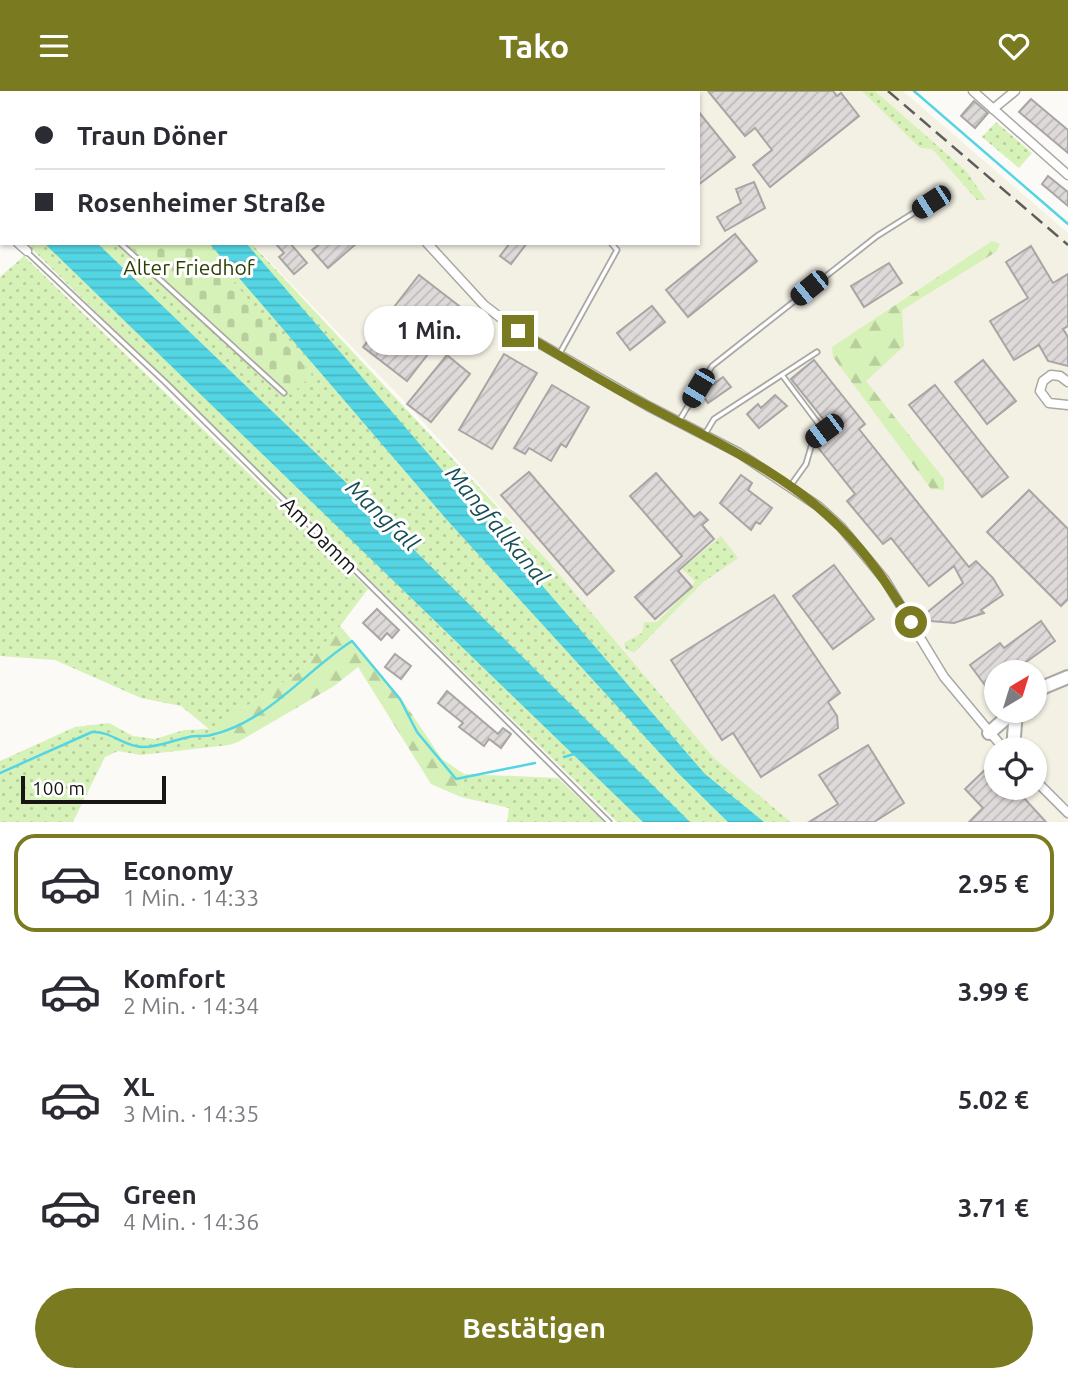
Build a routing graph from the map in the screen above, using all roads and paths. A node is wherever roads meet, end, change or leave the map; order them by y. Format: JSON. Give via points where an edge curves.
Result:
{"nodes":[{"id":1,"x":973,"y":91,"type":"edge"},
{"id":2,"x":1015,"y":91,"type":"edge"},
{"id":3,"x":993,"y":109,"type":"junction"},
{"id":4,"x":1068,"y":175,"type":"edge"},
{"id":5,"x":939,"y":197,"type":"dead end"},
{"id":6,"x":20,"y":245,"type":"edge"},
{"id":7,"x":122,"y":245,"type":"edge"},
{"id":8,"x":429,"y":245,"type":"edge"},
{"id":9,"x":613,"y":245,"type":"edge"},
{"id":10,"x":27,"y":251,"type":"joint"},
{"id":11,"x":817,"y":352,"type":"dead end"},
{"id":12,"x":559,"y":355,"type":"junction"},
{"id":13,"x":782,"y":375,"type":"junction"},
{"id":14,"x":1068,"y":382,"type":"edge"},
{"id":15,"x":284,"y":393,"type":"dead end"},
{"id":16,"x":1068,"y":405,"type":"edge"},
{"id":17,"x":679,"y":421,"type":"junction"},
{"id":18,"x":705,"y":434,"type":"junction"},
{"id":19,"x":791,"y":485,"type":"junction"},
{"id":20,"x":1063,"y":678,"type":"edge"},
{"id":21,"x":1047,"y":687,"type":"edge"},
{"id":22,"x":1001,"y":723,"type":"edge"},
{"id":23,"x":989,"y":733,"type":"junction"},
{"id":24,"x":993,"y":737,"type":"edge"},
{"id":25,"x":1047,"y":792,"type":"edge"},
{"id":26,"x":1068,"y":813,"type":"edge"},
{"id":27,"x":609,"y":822,"type":"edge"}],
"edges":[{"from":1,"to":3,"type":"street"},
{"from":2,"to":3,"type":"street"},
{"from":3,"to":4,"type":"street"},
{"from":5,"to":17,"type":"lane","via":[[877,236],[712,366]]},
{"from":6,"to":10,"type":"street"},
{"from":7,"to":15,"type":"lane"},
{"from":8,"to":12,"type":"street","via":[[500,319]]},
{"from":9,"to":12,"type":"lane","via":[[617,250]]},
{"from":10,"to":27,"type":"lane","name":"Am Damm","via":[[166,381]]},
{"from":11,"to":13,"type":"lane"},
{"from":12,"to":17,"type":"street"},
{"from":13,"to":18,"type":"lane","via":[[714,419]]},
{"from":13,"to":19,"type":"lane","via":[[824,431],[813,440],[806,464]]},
{"from":14,"to":16,"type":"street","via":[[1051,375],[1040,391],[1049,403]]},
{"from":17,"to":18,"type":"street"},
{"from":18,"to":19,"type":"street"},
{"from":19,"to":23,"type":"street","via":[[862,550],[944,677]]},
{"from":20,"to":21,"type":"highway"},
{"from":22,"to":23,"type":"highway"},
{"from":23,"to":24,"type":"street"},
{"from":25,"to":26,"type":"street"}]}
